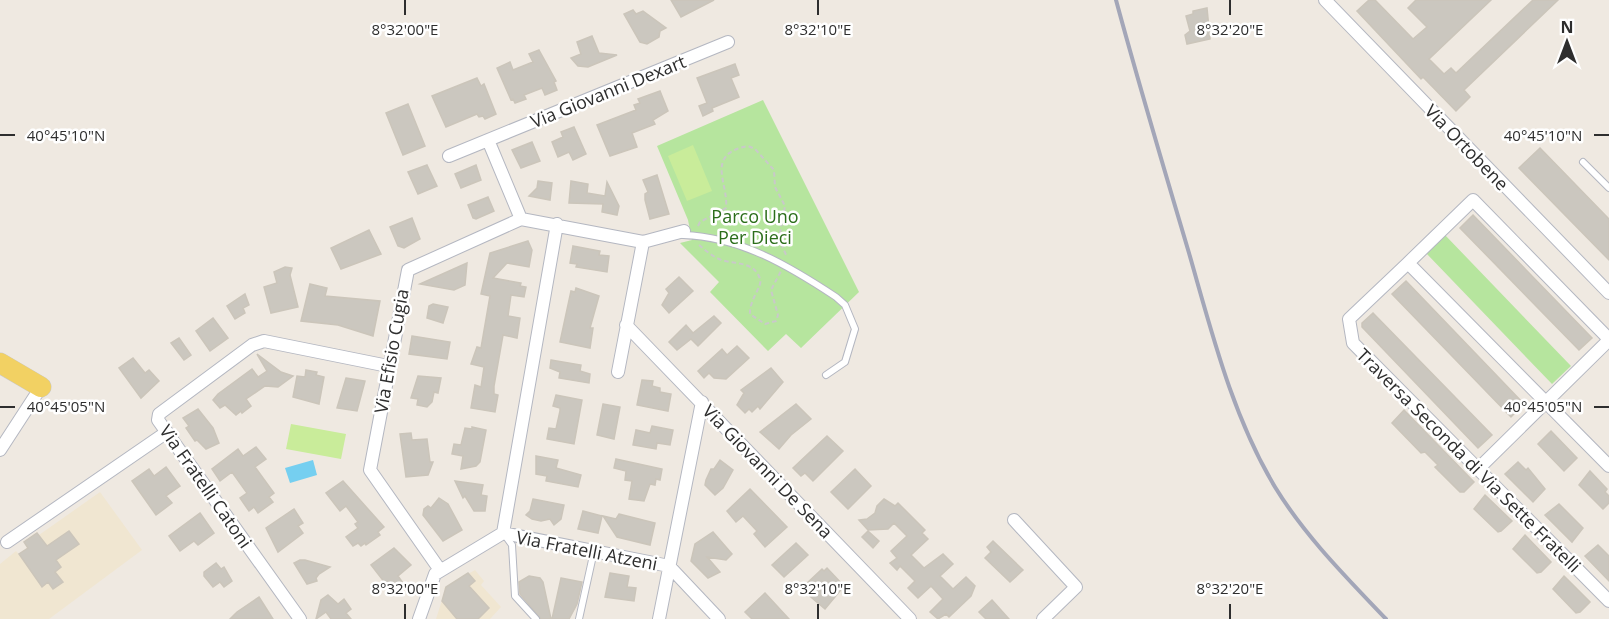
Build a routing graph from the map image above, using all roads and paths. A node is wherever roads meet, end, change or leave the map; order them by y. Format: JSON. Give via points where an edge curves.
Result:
{"nodes":[{"id":1,"x":1325,"y":0,"type":"edge"},
{"id":2,"x":729,"y":42,"type":"dead end"},
{"id":3,"x":488,"y":140,"type":"junction"},
{"id":4,"x":449,"y":156,"type":"dead end"},
{"id":5,"x":1583,"y":162,"type":"dead end"},
{"id":6,"x":1609,"y":188,"type":"edge"},
{"id":7,"x":521,"y":219,"type":"junction"},
{"id":8,"x":557,"y":224,"type":"junction"},
{"id":9,"x":684,"y":234,"type":"junction"},
{"id":10,"x":643,"y":242,"type":"junction"},
{"id":11,"x":1408,"y":264,"type":"junction"},
{"id":12,"x":785,"y":266,"type":"junction"},
{"id":13,"x":1609,"y":293,"type":"edge"},
{"id":14,"x":626,"y":325,"type":"junction"},
{"id":15,"x":1609,"y":339,"type":"edge"},
{"id":16,"x":0,"y":363,"type":"edge"},
{"id":17,"x":388,"y":366,"type":"junction"},
{"id":18,"x":618,"y":372,"type":"dead end"},
{"id":19,"x":826,"y":375,"type":"dead end"},
{"id":20,"x":41,"y":387,"type":"joint"},
{"id":21,"x":702,"y":402,"type":"junction"},
{"id":22,"x":1545,"y":402,"type":"junction"},
{"id":23,"x":167,"y":432,"type":"junction"},
{"id":24,"x":0,"y":450,"type":"edge"},
{"id":25,"x":1609,"y":466,"type":"edge"},
{"id":26,"x":1478,"y":469,"type":"junction"},
{"id":27,"x":1014,"y":520,"type":"dead end"},
{"id":28,"x":503,"y":533,"type":"junction"},
{"id":29,"x":7,"y":542,"type":"dead end"},
{"id":30,"x":594,"y":551,"type":"junction"},
{"id":31,"x":669,"y":566,"type":"junction"},
{"id":32,"x":440,"y":570,"type":"junction"},
{"id":33,"x":1609,"y":601,"type":"edge"},
{"id":34,"x":300,"y":619,"type":"edge"},
{"id":35,"x":419,"y":619,"type":"edge"},
{"id":36,"x":536,"y":619,"type":"edge"},
{"id":37,"x":579,"y":619,"type":"edge"},
{"id":38,"x":659,"y":619,"type":"edge"},
{"id":39,"x":719,"y":619,"type":"edge"},
{"id":40,"x":910,"y":619,"type":"edge"},
{"id":41,"x":1043,"y":619,"type":"edge"}],
"edges":[{"from":1,"to":13,"type":"street","name":"Via Ortobene"},
{"from":2,"to":3,"type":"street","name":"Via Giovanni Dexart"},
{"from":3,"to":4,"type":"street","name":"Via Giovanni Dexart"},
{"from":3,"to":7,"type":"street"},
{"from":5,"to":6,"type":"lane"},
{"from":7,"to":8,"type":"street"},
{"from":7,"to":17,"type":"street","name":"Via Efisio Cugia","via":[[408,270]]},
{"from":8,"to":10,"type":"street"},
{"from":8,"to":28,"type":"street"},
{"from":9,"to":10,"type":"street"},
{"from":9,"to":12,"type":"lane","via":[[738,244]]},
{"from":9,"to":12,"type":"path","via":[[721,260],[753,268],[761,286],[752,299],[750,314],[765,324],[776,321],[771,290]]},
{"from":9,"to":12,"type":"path","via":[[726,208],[719,172],[734,152],[748,146],[774,170],[775,187],[785,206],[779,239],[789,259]]},
{"from":10,"to":14,"type":"street"},
{"from":11,"to":15,"type":"street","via":[[1473,200]]},
{"from":11,"to":22,"type":"street"},
{"from":11,"to":26,"type":"street","name":"Traversa Seconda di Via Sette Fratelli","via":[[1349,319],[1353,343]]},
{"from":12,"to":19,"type":"lane","via":[[836,297],[845,306],[855,329],[845,362]]},
{"from":14,"to":18,"type":"street"},
{"from":14,"to":21,"type":"street","name":"Via Giovanni De Sena"},
{"from":15,"to":22,"type":"street"},
{"from":16,"to":20,"type":"main road"},
{"from":17,"to":23,"type":"street","name":"Via Fratelli Catoni","via":[[264,341],[252,345],[159,414]]},
{"from":17,"to":32,"type":"street","name":"Via Efisio Cugia","via":[[370,470]]},
{"from":20,"to":24,"type":"street"},
{"from":21,"to":31,"type":"street"},
{"from":21,"to":40,"type":"street","name":"Via Giovanni De Sena"},
{"from":22,"to":25,"type":"street"},
{"from":22,"to":26,"type":"street"},
{"from":23,"to":29,"type":"street"},
{"from":23,"to":34,"type":"street","name":"Via Fratelli Catoni"},
{"from":26,"to":33,"type":"street","name":"Traversa Seconda di Via Sette Fratelli"},
{"from":27,"to":41,"type":"street","via":[[1076,587]]},
{"from":28,"to":30,"type":"street","name":"Via Fratelli Atzeni"},
{"from":28,"to":32,"type":"street"},
{"from":28,"to":36,"type":"lane","via":[[512,545],[515,596]]},
{"from":30,"to":31,"type":"street","name":"Via Fratelli Atzeni"},
{"from":30,"to":37,"type":"lane"},
{"from":31,"to":38,"type":"street"},
{"from":31,"to":39,"type":"street","name":"Via Fratelli Atzeni"},
{"from":32,"to":35,"type":"street","via":[[435,574]]}]}
